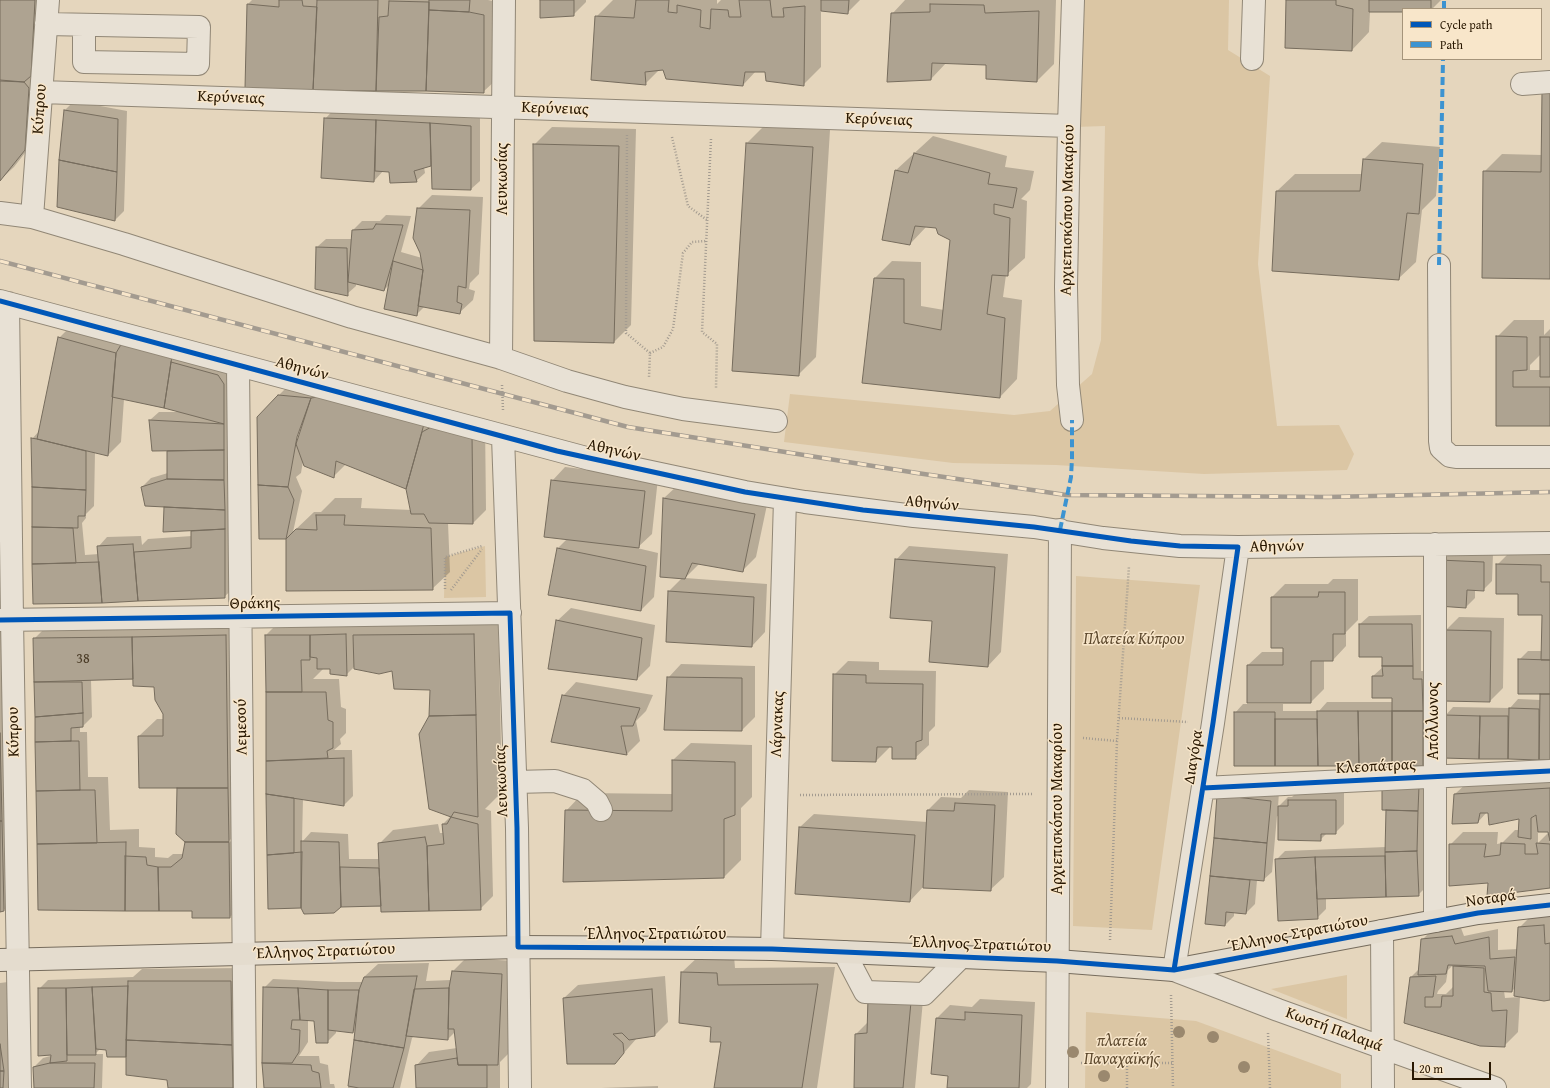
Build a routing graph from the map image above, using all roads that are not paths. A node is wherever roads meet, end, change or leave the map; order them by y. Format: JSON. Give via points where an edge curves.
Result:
{"nodes":[{"id":1,"x":48,"y":0,"type":"edge"},
{"id":2,"x":504,"y":0,"type":"edge"},
{"id":3,"x":1073,"y":0,"type":"edge"},
{"id":4,"x":1254,"y":0,"type":"edge"},
{"id":5,"x":46,"y":24,"type":"junction"},
{"id":6,"x":84,"y":24,"type":"junction"},
{"id":7,"x":1252,"y":59,"type":"dead end"},
{"id":8,"x":1550,"y":82,"type":"edge"},
{"id":9,"x":1522,"y":84,"type":"dead end"},
{"id":10,"x":41,"y":92,"type":"junction"},
{"id":11,"x":504,"y":108,"type":"junction"},
{"id":12,"x":1069,"y":126,"type":"junction"},
{"id":13,"x":0,"y":214,"type":"edge"},
{"id":14,"x":32,"y":217,"type":"junction"},
{"id":15,"x":1439,"y":265,"type":"dead end"},
{"id":16,"x":4,"y":302,"type":"edge"},
{"id":17,"x":501,"y":358,"type":"junction"},
{"id":18,"x":238,"y":365,"type":"junction"},
{"id":19,"x":1072,"y":420,"type":"dead end"},
{"id":20,"x":776,"y":421,"type":"dead end"},
{"id":21,"x":504,"y":437,"type":"junction"},
{"id":22,"x":1550,"y":457,"type":"edge"},
{"id":23,"x":785,"y":499,"type":"junction"},
{"id":24,"x":1060,"y":530,"type":"junction"},
{"id":25,"x":1550,"y":543,"type":"edge"},
{"id":26,"x":1435,"y":544,"type":"junction"},
{"id":27,"x":1238,"y":547,"type":"junction"},
{"id":28,"x":510,"y":613,"type":"junction"},
{"id":29,"x":240,"y":617,"type":"junction"},
{"id":30,"x":6,"y":620,"type":"edge"},
{"id":31,"x":1550,"y":771,"type":"edge"},
{"id":32,"x":1434,"y":777,"type":"junction"},
{"id":33,"x":515,"y":782,"type":"junction"},
{"id":34,"x":1203,"y":788,"type":"junction"},
{"id":35,"x":601,"y":810,"type":"dead end"},
{"id":36,"x":1550,"y":906,"type":"edge"},
{"id":37,"x":1435,"y":921,"type":"junction"},
{"id":38,"x":1382,"y":931,"type":"junction"},
{"id":39,"x":518,"y":947,"type":"junction"},
{"id":40,"x":772,"y":949,"type":"junction"},
{"id":41,"x":844,"y":952,"type":"junction"},
{"id":42,"x":244,"y":955,"type":"junction"},
{"id":43,"x":960,"y":958,"type":"junction"},
{"id":44,"x":9,"y":959,"type":"edge"},
{"id":45,"x":1057,"y":961,"type":"junction"},
{"id":46,"x":1172,"y":970,"type":"junction"},
{"id":47,"x":1383,"y":1048,"type":"junction"},
{"id":48,"x":20,"y":1088,"type":"edge"},
{"id":49,"x":245,"y":1088,"type":"edge"},
{"id":50,"x":520,"y":1088,"type":"edge"},
{"id":51,"x":1058,"y":1088,"type":"edge"},
{"id":52,"x":1383,"y":1088,"type":"edge"},
{"id":53,"x":1495,"y":1088,"type":"edge"}],
"edges":[{"from":1,"to":5,"type":"street","name":"Κύπρου"},
{"from":2,"to":11,"type":"street","name":"Λευκωσίας"},
{"from":3,"to":12,"type":"street","name":"Αρχιεπισκόπου Μακαρίου"},
{"from":4,"to":7,"type":"street"},
{"from":5,"to":6,"type":"street"},
{"from":5,"to":10,"type":"street","name":"Κύπρου"},
{"from":6,"to":6,"type":"street","via":[[199,27],[198,64],[84,62]]},
{"from":8,"to":9,"type":"street"},
{"from":10,"to":11,"type":"street","name":"Κερύνειας"},
{"from":10,"to":14,"type":"street","name":"Κύπρου"},
{"from":11,"to":12,"type":"street","name":"Κερύνειας"},
{"from":11,"to":17,"type":"street","name":"Λευκωσίας"},
{"from":12,"to":19,"type":"street","name":"Αρχιεπισκόπου Μακαρίου","via":[[1066,332]]},
{"from":13,"to":14,"type":"street"},
{"from":14,"to":17,"type":"street","via":[[152,252],[352,317]]},
{"from":15,"to":22,"type":"street","via":[[1441,448],[1450,456],[1456,457]]},
{"from":16,"to":18,"type":"street","name":"Αθηνών"},
{"from":16,"to":30,"type":"street","name":"Κύπρου"},
{"from":17,"to":20,"type":"street","via":[[567,381],[648,402],[715,414]]},
{"from":18,"to":21,"type":"street","name":"Αθηνών"},
{"from":18,"to":29,"type":"street","name":"Λεμεσού"},
{"from":21,"to":23,"type":"street","name":"Αθηνών","via":[[597,461]]},
{"from":21,"to":28,"type":"street","name":"Λευκωσίας"},
{"from":23,"to":24,"type":"street","name":"Αθηνών","via":[[885,513]]},
{"from":23,"to":40,"type":"street","name":"Λάρνακας"},
{"from":24,"to":27,"type":"street","name":"Αθηνών","via":[[1180,546]]},
{"from":24,"to":45,"type":"street","name":"Αρχιεπισκόπου Μακαρίου"},
{"from":25,"to":26,"type":"street","name":"Αθηνών"},
{"from":26,"to":27,"type":"street","name":"Αθηνών"},
{"from":26,"to":32,"type":"street","name":"Απόλλωνος"},
{"from":27,"to":34,"type":"street","name":"Διαγόρα"},
{"from":28,"to":29,"type":"street","name":"Θράκης"},
{"from":28,"to":33,"type":"street","name":"Λευκωσίας"},
{"from":29,"to":30,"type":"street","name":"Θράκης"},
{"from":29,"to":42,"type":"street","name":"Λεμεσού"},
{"from":30,"to":44,"type":"street","name":"Κύπρου"},
{"from":31,"to":32,"type":"street","name":"Κλεοπάτρας"},
{"from":32,"to":34,"type":"street","name":"Κλεοπάτρας"},
{"from":32,"to":37,"type":"street","name":"Απόλλωνος"},
{"from":33,"to":35,"type":"street","via":[[555,781],[583,790],[597,802]]},
{"from":33,"to":39,"type":"street","name":"Λευκωσίας"},
{"from":34,"to":46,"type":"street","name":"Διαγόρα"},
{"from":36,"to":37,"type":"main road","name":"Νοταρά","via":[[1478,913]]},
{"from":37,"to":38,"type":"main road","name":"Έλληνος Στρατιώτου"},
{"from":38,"to":46,"type":"main road","name":"Έλληνος Στρατιώτου"},
{"from":38,"to":47,"type":"street"},
{"from":39,"to":40,"type":"main road","name":"Έλληνος Στρατιώτου"},
{"from":39,"to":42,"type":"main road","name":"Έλληνος Στρατιώτου"},
{"from":39,"to":50,"type":"street","name":"Λευκωσίας"},
{"from":40,"to":41,"type":"main road","name":"Έλληνος Στρατιώτου"},
{"from":41,"to":43,"type":"main road","name":"Έλληνος Στρατιώτου"},
{"from":41,"to":43,"type":"street","via":[[865,992],[924,994]]},
{"from":42,"to":44,"type":"main road","name":"Έλληνος Στρατιώτου"},
{"from":42,"to":49,"type":"street","name":"Λεμεσού"},
{"from":43,"to":45,"type":"main road","name":"Έλληνος Στρατιώτου"},
{"from":44,"to":48,"type":"street","name":"Κύπρου"},
{"from":45,"to":46,"type":"main road","name":"Έλληνος Στρατιώτου"},
{"from":45,"to":51,"type":"street","name":"Αρχιεπισκόπου Μακαρίου"},
{"from":46,"to":47,"type":"street","name":"Κωστή Παλαμά"},
{"from":47,"to":52,"type":"street"},
{"from":47,"to":53,"type":"street","name":"Κωστή Παλαμά"}]}
